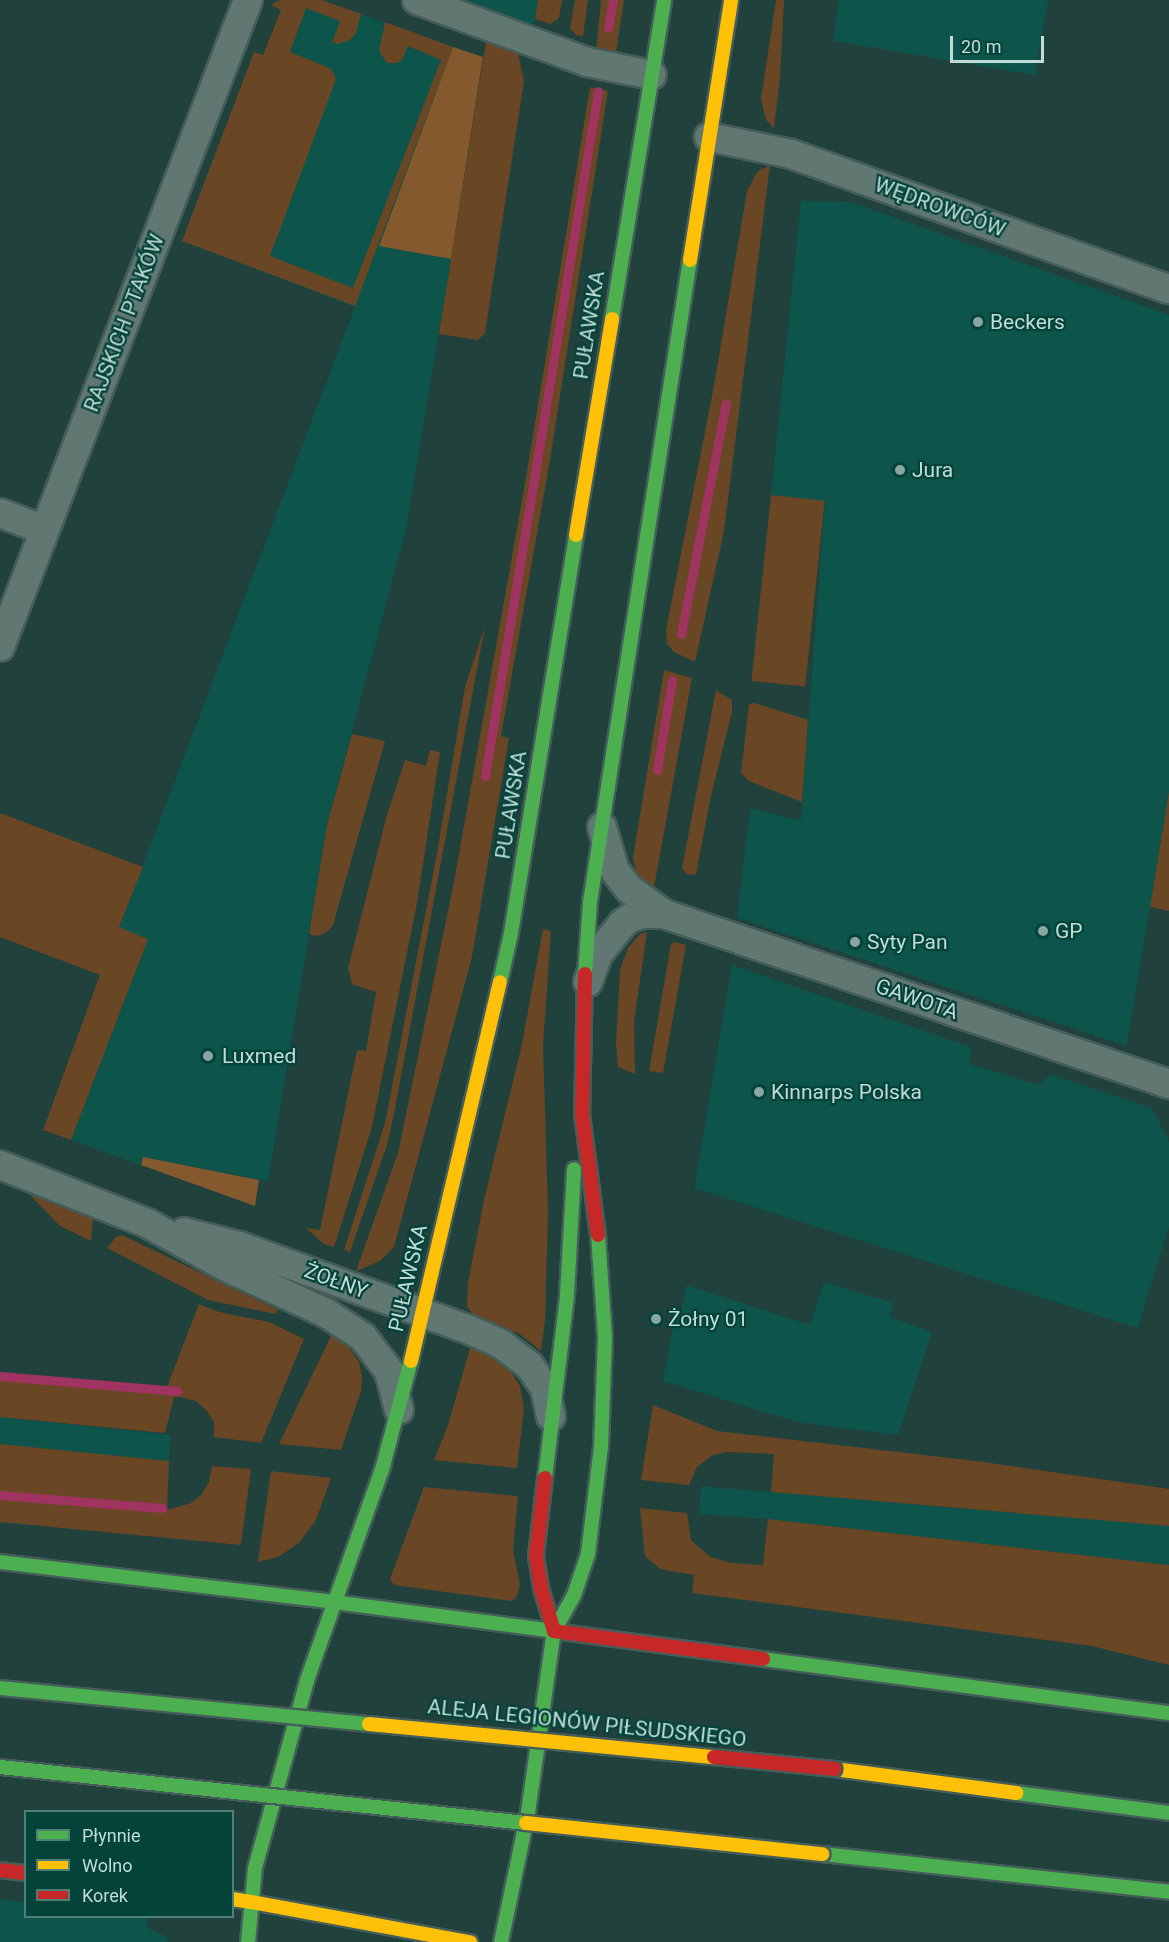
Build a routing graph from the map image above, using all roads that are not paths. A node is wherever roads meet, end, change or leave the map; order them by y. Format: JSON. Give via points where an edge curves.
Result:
{"nodes":[{"id":1,"x":248,"y":0,"type":"edge"},
{"id":2,"x":417,"y":0,"type":"edge"},
{"id":3,"x":664,"y":0,"type":"edge"},
{"id":4,"x":731,"y":0,"type":"edge"},
{"id":5,"x":652,"y":75,"type":"junction"},
{"id":6,"x":709,"y":137,"type":"junction"},
{"id":7,"x":1169,"y":289,"type":"edge"},
{"id":8,"x":0,"y":513,"type":"edge"},
{"id":9,"x":44,"y":530,"type":"junction"},
{"id":10,"x":0,"y":647,"type":"edge"},
{"id":11,"x":601,"y":824,"type":"junction"},
{"id":12,"x":664,"y":914,"type":"junction"},
{"id":13,"x":583,"y":995,"type":"junction"},
{"id":14,"x":1169,"y":1084,"type":"edge"},
{"id":15,"x":582,"y":1114,"type":"junction"},
{"id":16,"x":0,"y":1165,"type":"edge"},
{"id":17,"x":147,"y":1223,"type":"junction"},
{"id":18,"x":421,"y":1313,"type":"junction"},
{"id":19,"x":399,"y":1410,"type":"junction"},
{"id":20,"x":551,"y":1418,"type":"junction"},
{"id":21,"x":0,"y":1562,"type":"edge"},
{"id":22,"x":334,"y":1602,"type":"junction"},
{"id":23,"x":554,"y":1630,"type":"junction"},
{"id":24,"x":0,"y":1688,"type":"edge"},
{"id":25,"x":1169,"y":1713,"type":"edge"},
{"id":26,"x":0,"y":1767,"type":"edge"},
{"id":27,"x":1169,"y":1813,"type":"edge"},
{"id":28,"x":0,"y":1870,"type":"edge"},
{"id":29,"x":24,"y":1873,"type":"edge"},
{"id":30,"x":1169,"y":1892,"type":"edge"},
{"id":31,"x":234,"y":1899,"type":"edge"},
{"id":32,"x":251,"y":1902,"type":"junction"},
{"id":33,"x":248,"y":1942,"type":"edge"},
{"id":34,"x":470,"y":1942,"type":"edge"},
{"id":35,"x":501,"y":1942,"type":"edge"}],
"edges":[{"from":1,"to":9,"type":"street","name":"RAJSKICH PTAKÓW"},
{"from":2,"to":5,"type":"street","via":[[587,62]]},
{"from":3,"to":5,"type":"main road","name":"PUŁAWSKA"},
{"from":4,"to":6,"type":"main road"},
{"from":5,"to":18,"type":"main road","name":"PUŁAWSKA","via":[[511,933]]},
{"from":6,"to":7,"type":"street","name":"WĘDROWCÓW","via":[[784,151]]},
{"from":6,"to":11,"type":"main road"},
{"from":8,"to":9,"type":"street"},
{"from":9,"to":10,"type":"street","name":"RAJSKICH PTAKÓW"},
{"from":11,"to":12,"type":"street","name":"GAWOTA","via":[[615,871],[629,889]]},
{"from":11,"to":13,"type":"main road"},
{"from":12,"to":13,"type":"street","name":"GAWOTA","via":[[632,917],[614,932],[598,954]]},
{"from":12,"to":14,"type":"street","name":"GAWOTA"},
{"from":13,"to":15,"type":"main road"},
{"from":15,"to":20,"type":"main road","via":[[574,1168],[567,1295]]},
{"from":15,"to":23,"type":"main road","via":[[605,1337],[601,1447],[588,1554],[574,1595]]},
{"from":16,"to":17,"type":"street","name":"ŻOŁNY"},
{"from":17,"to":18,"type":"street","name":"ŻOŁNY","via":[[239,1246]]},
{"from":17,"to":19,"type":"street","name":"ŻOŁNY","via":[[226,1267],[326,1313],[363,1337],[389,1371]]},
{"from":18,"to":19,"type":"main road","name":"PUŁAWSKA"},
{"from":18,"to":20,"type":"street","name":"ŻOŁNY","via":[[501,1344],[529,1365],[545,1388]]},
{"from":19,"to":22,"type":"main road","name":"PUŁAWSKA"},
{"from":20,"to":23,"type":"main road","via":[[536,1556]]},
{"from":21,"to":22,"type":"main road"},
{"from":22,"to":23,"type":"main road"},
{"from":22,"to":32,"type":"main road","name":"PUŁAWSKA","via":[[307,1680],[255,1868]]},
{"from":23,"to":25,"type":"main road"},
{"from":23,"to":35,"type":"main road","via":[[528,1813]]},
{"from":24,"to":27,"type":"main road","name":"ALEJA LEGIONÓW PIŁSUDSKIEGO","bridge":true,"via":[[834,1769]]},
{"from":26,"to":30,"type":"main road","bridge":true},
{"from":28,"to":29,"type":"main road"},
{"from":31,"to":32,"type":"main road"},
{"from":32,"to":33,"type":"main road"},
{"from":32,"to":34,"type":"main road"}]}
